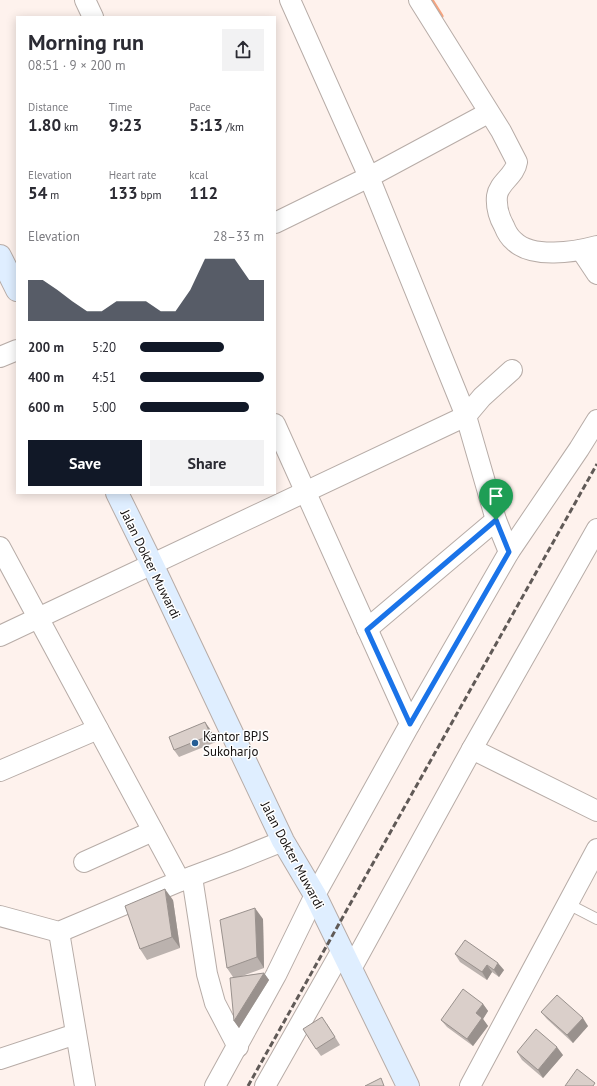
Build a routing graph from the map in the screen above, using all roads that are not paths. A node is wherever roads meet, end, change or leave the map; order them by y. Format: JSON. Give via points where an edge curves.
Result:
{"nodes":[{"id":1,"x":85,"y":0,"type":"edge"},
{"id":2,"x":290,"y":0,"type":"edge"},
{"id":3,"x":419,"y":0,"type":"edge"},
{"id":4,"x":93,"y":16,"type":"edge"},
{"id":5,"x":488,"y":113,"type":"junction"},
{"id":6,"x":369,"y":177,"type":"junction"},
{"id":7,"x":276,"y":224,"type":"edge"},
{"id":8,"x":589,"y":248,"type":"edge"},
{"id":9,"x":0,"y":256,"type":"edge"},
{"id":10,"x":597,"y":274,"type":"edge"},
{"id":11,"x":16,"y":288,"type":"edge"},
{"id":12,"x":16,"y":350,"type":"edge"},
{"id":13,"x":0,"y":357,"type":"edge"},
{"id":14,"x":512,"y":370,"type":"dead end"},
{"id":15,"x":466,"y":416,"type":"junction"},
{"id":16,"x":597,"y":420,"type":"edge"},
{"id":17,"x":276,"y":426,"type":"edge"},
{"id":18,"x":305,"y":492,"type":"junction"},
{"id":19,"x":117,"y":494,"type":"edge"},
{"id":20,"x":496,"y":520,"type":"junction"},
{"id":21,"x":597,"y":529,"type":"edge"},
{"id":22,"x":0,"y":547,"type":"edge"},
{"id":23,"x":509,"y":552,"type":"junction"},
{"id":24,"x":152,"y":564,"type":"junction"},
{"id":25,"x":38,"y":618,"type":"junction"},
{"id":26,"x":367,"y":630,"type":"junction"},
{"id":27,"x":0,"y":636,"type":"edge"},
{"id":28,"x":410,"y":724,"type":"junction"},
{"id":29,"x":98,"y":729,"type":"junction"},
{"id":30,"x":472,"y":749,"type":"junction"},
{"id":31,"x":0,"y":770,"type":"edge"},
{"id":32,"x":597,"y":811,"type":"edge"},
{"id":33,"x":153,"y":831,"type":"junction"},
{"id":34,"x":283,"y":841,"type":"junction"},
{"id":35,"x":597,"y":849,"type":"edge"},
{"id":36,"x":84,"y":862,"type":"dead end"},
{"id":37,"x":186,"y":879,"type":"junction"},
{"id":38,"x":315,"y":895,"type":"junction"},
{"id":39,"x":568,"y":904,"type":"junction"},
{"id":40,"x":0,"y":916,"type":"edge"},
{"id":41,"x":597,"y":919,"type":"edge"},
{"id":42,"x":59,"y":932,"type":"junction"},
{"id":43,"x":347,"y":959,"type":"junction"},
{"id":44,"x":76,"y":1034,"type":"junction"},
{"id":45,"x":238,"y":1047,"type":"junction"},
{"id":46,"x":0,"y":1059,"type":"edge"},
{"id":47,"x":85,"y":1086,"type":"edge"},
{"id":48,"x":215,"y":1086,"type":"edge"},
{"id":49,"x":265,"y":1086,"type":"edge"},
{"id":50,"x":408,"y":1086,"type":"edge"},
{"id":51,"x":470,"y":1086,"type":"edge"}],
"edges":[{"from":1,"to":4,"type":"street"},
{"from":2,"to":6,"type":"street"},
{"from":3,"to":5,"type":"street"},
{"from":5,"to":6,"type":"street"},
{"from":5,"to":8,"type":"street","via":[[517,162],[516,167],[498,189],[499,215],[507,233],[524,248],[552,254]]},
{"from":6,"to":7,"type":"street"},
{"from":6,"to":15,"type":"street"},
{"from":8,"to":10,"type":"street"},
{"from":9,"to":11,"type":"main road"},
{"from":12,"to":13,"type":"street"},
{"from":14,"to":15,"type":"street","via":[[482,397]]},
{"from":15,"to":18,"type":"street"},
{"from":15,"to":20,"type":"street"},
{"from":16,"to":23,"type":"street"},
{"from":17,"to":18,"type":"street"},
{"from":18,"to":24,"type":"street"},
{"from":18,"to":26,"type":"street"},
{"from":19,"to":24,"type":"main road","name":"Jalan Dokter Muwardi"},
{"from":20,"to":23,"type":"street"},
{"from":20,"to":26,"type":"street"},
{"from":21,"to":30,"type":"street"},
{"from":22,"to":25,"type":"street"},
{"from":23,"to":28,"type":"street"},
{"from":24,"to":25,"type":"street"},
{"from":24,"to":34,"type":"main road","name":"Jalan Dokter Muwardi"},
{"from":25,"to":27,"type":"street"},
{"from":25,"to":29,"type":"street"},
{"from":26,"to":28,"type":"street"},
{"from":28,"to":38,"type":"street"},
{"from":29,"to":31,"type":"street"},
{"from":29,"to":33,"type":"street"},
{"from":30,"to":32,"type":"street"},
{"from":30,"to":43,"type":"street"},
{"from":33,"to":36,"type":"street"},
{"from":33,"to":37,"type":"street"},
{"from":34,"to":37,"type":"street"},
{"from":34,"to":38,"type":"main road","name":"Jalan Dokter Muwardi"},
{"from":35,"to":39,"type":"street"},
{"from":37,"to":42,"type":"street"},
{"from":37,"to":45,"type":"street","via":[[215,1003]]},
{"from":38,"to":43,"type":"main road","name":"Jalan Dokter Muwardi"},
{"from":38,"to":45,"type":"street"},
{"from":39,"to":41,"type":"lane"},
{"from":39,"to":51,"type":"street"},
{"from":40,"to":42,"type":"street"},
{"from":42,"to":44,"type":"street"},
{"from":43,"to":49,"type":"street"},
{"from":43,"to":50,"type":"main road","name":"Jalan Dokter Muwardi"},
{"from":44,"to":46,"type":"street"},
{"from":44,"to":47,"type":"street"},
{"from":45,"to":48,"type":"street"}]}
